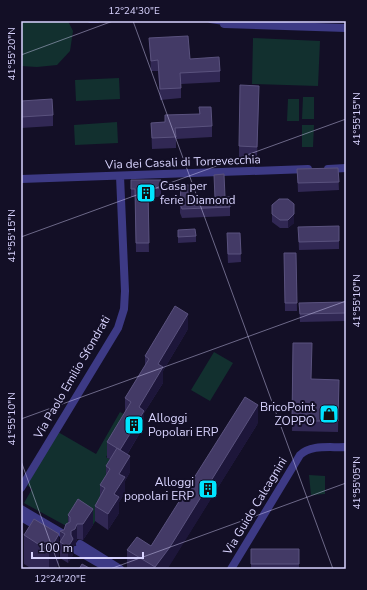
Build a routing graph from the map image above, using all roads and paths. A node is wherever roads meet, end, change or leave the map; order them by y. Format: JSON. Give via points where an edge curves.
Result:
{"nodes":[{"id":1,"x":90,"y":21,"type":"edge"},
{"id":2,"x":98,"y":21,"type":"edge"},
{"id":3,"x":210,"y":21,"type":"edge"},
{"id":4,"x":224,"y":23,"type":"edge"},
{"id":5,"x":346,"y":28,"type":"edge"},
{"id":6,"x":346,"y":168,"type":"edge"},
{"id":7,"x":120,"y":176,"type":"junction"},
{"id":8,"x":21,"y":179,"type":"edge"},
{"id":9,"x":346,"y":447,"type":"edge"},
{"id":10,"x":21,"y":488,"type":"edge"},
{"id":11,"x":21,"y":509,"type":"edge"},
{"id":12,"x":21,"y":516,"type":"edge"},
{"id":13,"x":109,"y":569,"type":"edge"},
{"id":14,"x":120,"y":569,"type":"edge"},
{"id":15,"x":232,"y":569,"type":"edge"}],
"edges":[{"from":1,"to":2,"type":"lane"},
{"from":3,"to":4,"type":"lane"},
{"from":4,"to":5,"type":"street"},
{"from":6,"to":7,"type":"street","name":"Via dei Casali di Torrevecchia"},
{"from":7,"to":8,"type":"street","name":"Via dei Casali di Torrevecchia"},
{"from":7,"to":10,"type":"street","name":"Via Paolo Emilio Sfondrati","via":[[125,291],[124,309],[118,328]]},
{"from":9,"to":15,"type":"street","name":"Via Guido Calcagnini","via":[[313,448],[300,455]]},
{"from":11,"to":12,"type":"street","via":[[63,538]]},
{"from":13,"to":14,"type":"street","via":[[78,547]]}]}
